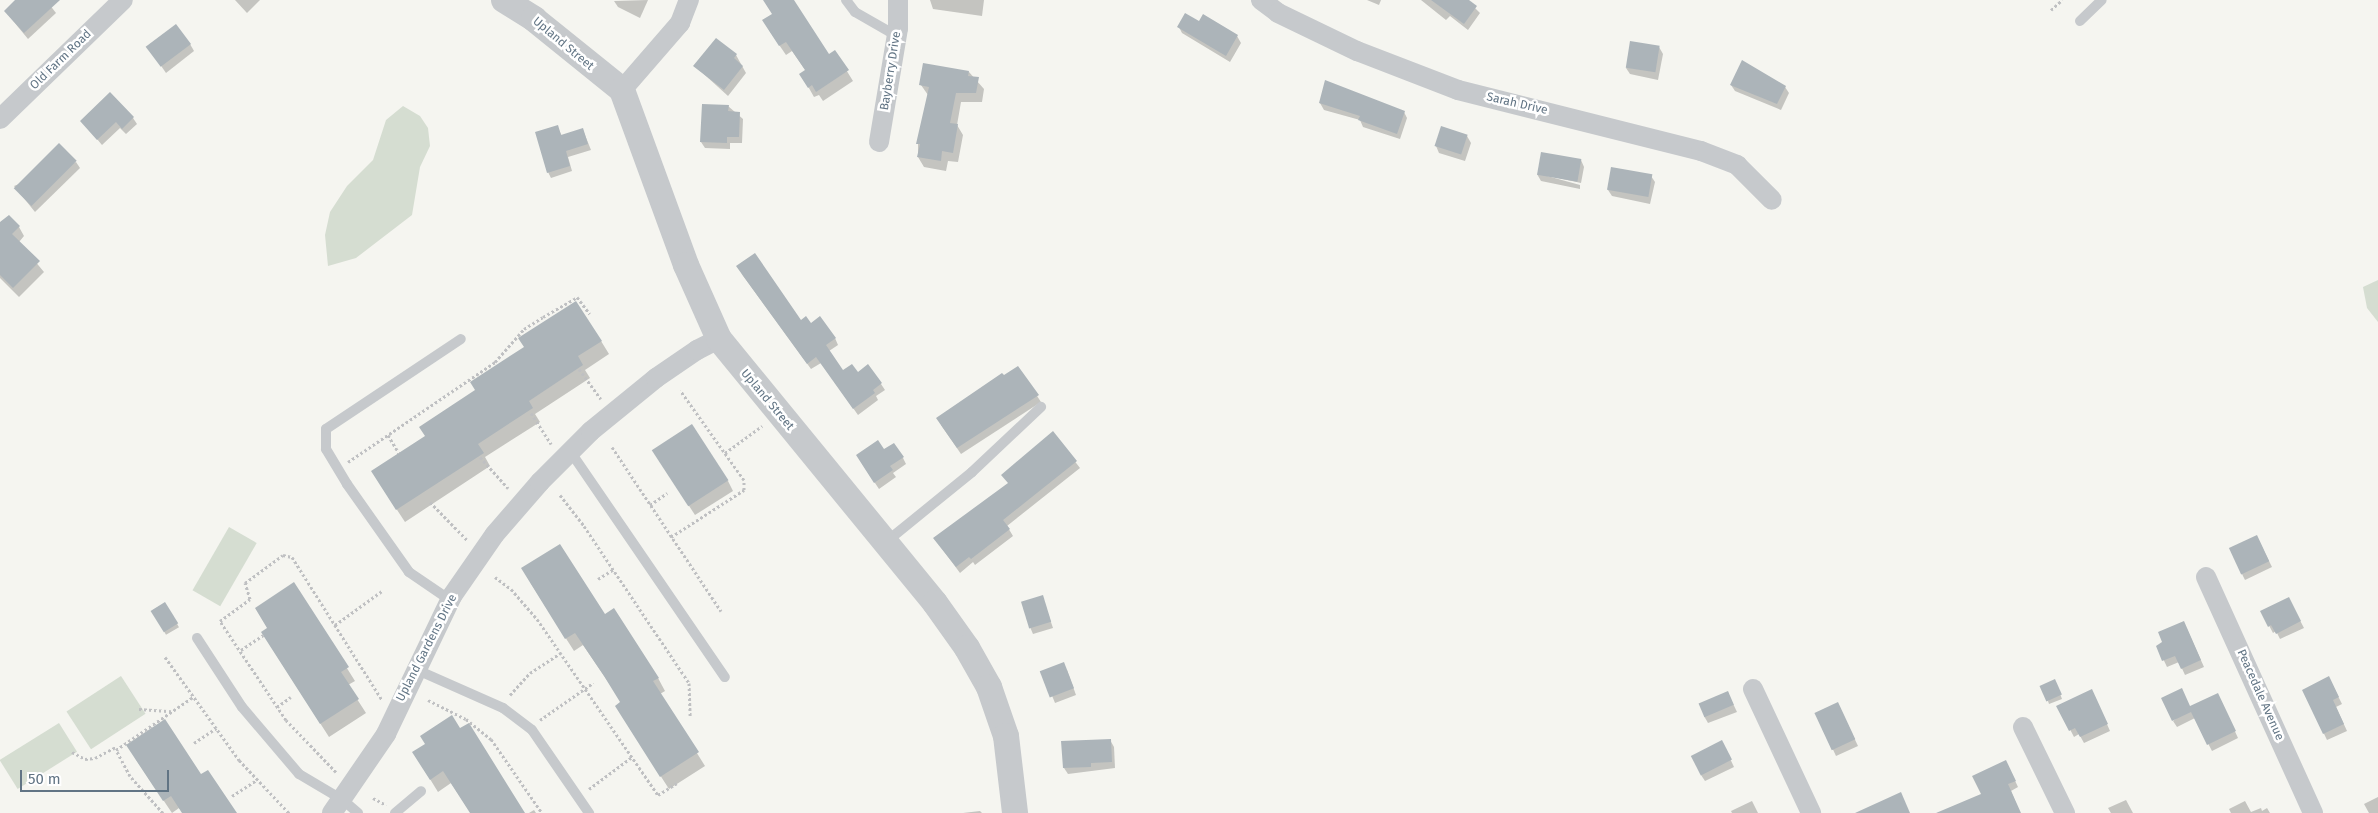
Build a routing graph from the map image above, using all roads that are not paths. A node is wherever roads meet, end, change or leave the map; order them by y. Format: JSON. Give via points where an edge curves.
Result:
{"nodes":[{"id":1,"x":123,"y":0,"type":"edge"},
{"id":2,"x":504,"y":0,"type":"edge"},
{"id":3,"x":689,"y":0,"type":"edge"},
{"id":4,"x":846,"y":0,"type":"edge"},
{"id":5,"x":898,"y":0,"type":"edge"},
{"id":6,"x":1261,"y":0,"type":"edge"},
{"id":7,"x":2102,"y":0,"type":"edge"},
{"id":8,"x":2080,"y":21,"type":"dead end"},
{"id":9,"x":897,"y":36,"type":"junction"},
{"id":10,"x":622,"y":90,"type":"junction"},
{"id":11,"x":0,"y":119,"type":"edge"},
{"id":12,"x":879,"y":142,"type":"dead end"},
{"id":13,"x":1772,"y":200,"type":"dead end"},
{"id":14,"x":461,"y":339,"type":"dead end"},
{"id":15,"x":719,"y":339,"type":"junction"},
{"id":16,"x":1040,"y":406,"type":"dead end"},
{"id":17,"x":561,"y":449,"type":"junction"},
{"id":18,"x":886,"y":542,"type":"junction"},
{"id":19,"x":2206,"y":576,"type":"dead end"},
{"id":20,"x":450,"y":600,"type":"junction"},
{"id":21,"x":197,"y":638,"type":"dead end"},
{"id":22,"x":415,"y":669,"type":"junction"},
{"id":23,"x":725,"y":677,"type":"dead end"},
{"id":24,"x":1753,"y":689,"type":"dead end"},
{"id":25,"x":2023,"y":726,"type":"dead end"},
{"id":26,"x":421,"y":791,"type":"dead end"},
{"id":27,"x":337,"y":806,"type":"edge"},
{"id":28,"x":358,"y":813,"type":"edge"},
{"id":29,"x":395,"y":813,"type":"edge"},
{"id":30,"x":589,"y":813,"type":"edge"},
{"id":31,"x":1015,"y":813,"type":"edge"},
{"id":32,"x":1811,"y":813,"type":"edge"},
{"id":33,"x":2064,"y":813,"type":"edge"},
{"id":34,"x":2313,"y":813,"type":"edge"}],
"edges":[{"from":1,"to":11,"type":"street","name":"Old Farm Road"},
{"from":2,"to":10,"type":"street","name":"Upland Street","via":[[534,19]]},
{"from":3,"to":10,"type":"street","via":[[680,23]]},
{"from":4,"to":9,"type":"lane","via":[[855,12]]},
{"from":5,"to":9,"type":"street","name":"Bayberry Drive"},
{"from":6,"to":13,"type":"street","name":"Sarah Drive","via":[[1278,12],[1357,50],[1458,90],[1701,151],[1736,166]]},
{"from":7,"to":8,"type":"lane"},
{"from":9,"to":12,"type":"street","name":"Bayberry Drive"},
{"from":10,"to":15,"type":"street","name":"Upland Street","via":[[686,265]]},
{"from":14,"to":20,"type":"lane","via":[[326,429],[326,449],[409,572]]},
{"from":15,"to":17,"type":"street","name":"Upland Gardens Drive","via":[[656,378]]},
{"from":15,"to":18,"type":"street","name":"Upland Street"},
{"from":16,"to":18,"type":"lane","via":[[972,472]]},
{"from":17,"to":20,"type":"street","name":"Upland Gardens Drive","via":[[495,534]]},
{"from":17,"to":23,"type":"lane"},
{"from":18,"to":31,"type":"street","name":"Upland Street","via":[[967,648],[989,687],[1006,736]]},
{"from":19,"to":34,"type":"street","name":"Peacedale Avenue"},
{"from":20,"to":22,"type":"street","name":"Upland Gardens Drive"},
{"from":21,"to":27,"type":"lane","via":[[242,707],[299,774]]},
{"from":22,"to":27,"type":"street","name":"Upland Gardens Drive","via":[[386,734]]},
{"from":22,"to":30,"type":"lane","via":[[500,707],[532,730]]},
{"from":24,"to":32,"type":"street"},
{"from":25,"to":33,"type":"street"},
{"from":26,"to":29,"type":"lane"},
{"from":27,"to":28,"type":"lane"}]}
